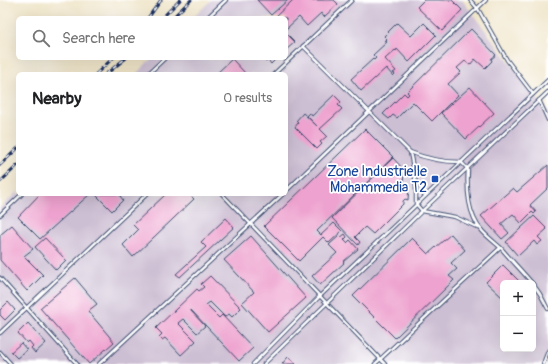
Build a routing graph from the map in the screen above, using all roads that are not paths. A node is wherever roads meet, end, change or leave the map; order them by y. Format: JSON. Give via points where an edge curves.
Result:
{"nodes":[{"id":1,"x":226,"y":0,"type":"edge"},
{"id":2,"x":352,"y":0,"type":"edge"},
{"id":3,"x":470,"y":0,"type":"edge"},
{"id":4,"x":486,"y":0,"type":"edge"},
{"id":5,"x":478,"y":9,"type":"junction"},
{"id":6,"x":209,"y":16,"type":"edge"},
{"id":7,"x":303,"y":46,"type":"junction"},
{"id":8,"x":162,"y":60,"type":"edge"},
{"id":9,"x":150,"y":72,"type":"edge"},
{"id":10,"x":276,"y":72,"type":"edge"},
{"id":11,"x":548,"y":80,"type":"edge"},
{"id":12,"x":548,"y":92,"type":"edge"},
{"id":13,"x":532,"y":94,"type":"junction"},
{"id":14,"x":539,"y":100,"type":"junction"},
{"id":15,"x":369,"y":112,"type":"junction"},
{"id":16,"x":548,"y":120,"type":"edge"},
{"id":17,"x":410,"y":152,"type":"junction"},
{"id":18,"x":461,"y":162,"type":"junction"},
{"id":19,"x":468,"y":169,"type":"junction"},
{"id":20,"x":288,"y":189,"type":"edge"},
{"id":21,"x":20,"y":196,"type":"edge"},
{"id":22,"x":146,"y":196,"type":"edge"},
{"id":23,"x":224,"y":196,"type":"edge"},
{"id":24,"x":281,"y":196,"type":"edge"},
{"id":25,"x":416,"y":204,"type":"junction"},
{"id":26,"x":422,"y":211,"type":"junction"},
{"id":27,"x":0,"y":215,"type":"edge"},
{"id":28,"x":251,"y":224,"type":"junction"},
{"id":29,"x":479,"y":228,"type":"junction"},
{"id":30,"x":500,"y":248,"type":"junction"},
{"id":31,"x":0,"y":278,"type":"edge"},
{"id":32,"x":530,"y":280,"type":"edge"},
{"id":33,"x":536,"y":288,"type":"edge"},
{"id":34,"x":320,"y":296,"type":"junction"},
{"id":35,"x":327,"y":302,"type":"junction"},
{"id":36,"x":27,"y":308,"type":"junction"},
{"id":37,"x":548,"y":310,"type":"edge"},
{"id":38,"x":0,"y":333,"type":"edge"},
{"id":39,"x":548,"y":351,"type":"edge"},
{"id":40,"x":0,"y":352,"type":"edge"},
{"id":41,"x":381,"y":359,"type":"junction"},
{"id":42,"x":11,"y":364,"type":"edge"},
{"id":43,"x":76,"y":364,"type":"edge"},
{"id":44,"x":99,"y":364,"type":"edge"},
{"id":45,"x":252,"y":364,"type":"edge"},
{"id":46,"x":264,"y":364,"type":"edge"},
{"id":47,"x":375,"y":364,"type":"edge"},
{"id":48,"x":385,"y":364,"type":"edge"},
{"id":49,"x":543,"y":364,"type":"edge"}],
"edges":[{"from":1,"to":6,"type":"lane"},
{"from":2,"to":7,"type":"lane"},
{"from":3,"to":5,"type":"lane"},
{"from":4,"to":5,"type":"lane"},
{"from":5,"to":13,"type":"lane","via":[[508,60]]},
{"from":5,"to":15,"type":"lane"},
{"from":7,"to":10,"type":"lane"},
{"from":7,"to":15,"type":"lane"},
{"from":8,"to":9,"type":"lane"},
{"from":11,"to":13,"type":"lane"},
{"from":12,"to":14,"type":"lane"},
{"from":13,"to":18,"type":"lane"},
{"from":14,"to":16,"type":"lane"},
{"from":14,"to":19,"type":"lane"},
{"from":15,"to":17,"type":"lane"},
{"from":15,"to":20,"type":"lane"},
{"from":17,"to":18,"type":"lane","via":[[433,160]]},
{"from":17,"to":25,"type":"lane"},
{"from":18,"to":19,"type":"lane"},
{"from":18,"to":25,"type":"lane"},
{"from":19,"to":26,"type":"lane"},
{"from":19,"to":29,"type":"lane","via":[[469,203]]},
{"from":21,"to":27,"type":"lane"},
{"from":22,"to":36,"type":"lane"},
{"from":23,"to":28,"type":"lane"},
{"from":24,"to":28,"type":"lane"},
{"from":25,"to":26,"type":"lane"},
{"from":25,"to":34,"type":"lane"},
{"from":26,"to":29,"type":"lane","via":[[455,217]]},
{"from":26,"to":35,"type":"lane"},
{"from":28,"to":34,"type":"lane"},
{"from":28,"to":44,"type":"lane"},
{"from":29,"to":30,"type":"lane"},
{"from":30,"to":32,"type":"lane"},
{"from":30,"to":41,"type":"lane"},
{"from":31,"to":36,"type":"lane"},
{"from":33,"to":37,"type":"lane"},
{"from":34,"to":35,"type":"lane"},
{"from":34,"to":45,"type":"lane"},
{"from":35,"to":41,"type":"lane"},
{"from":35,"to":46,"type":"lane"},
{"from":36,"to":38,"type":"lane"},
{"from":36,"to":43,"type":"lane"},
{"from":39,"to":49,"type":"lane"},
{"from":40,"to":42,"type":"lane"},
{"from":41,"to":47,"type":"lane"},
{"from":41,"to":48,"type":"lane"}]}
